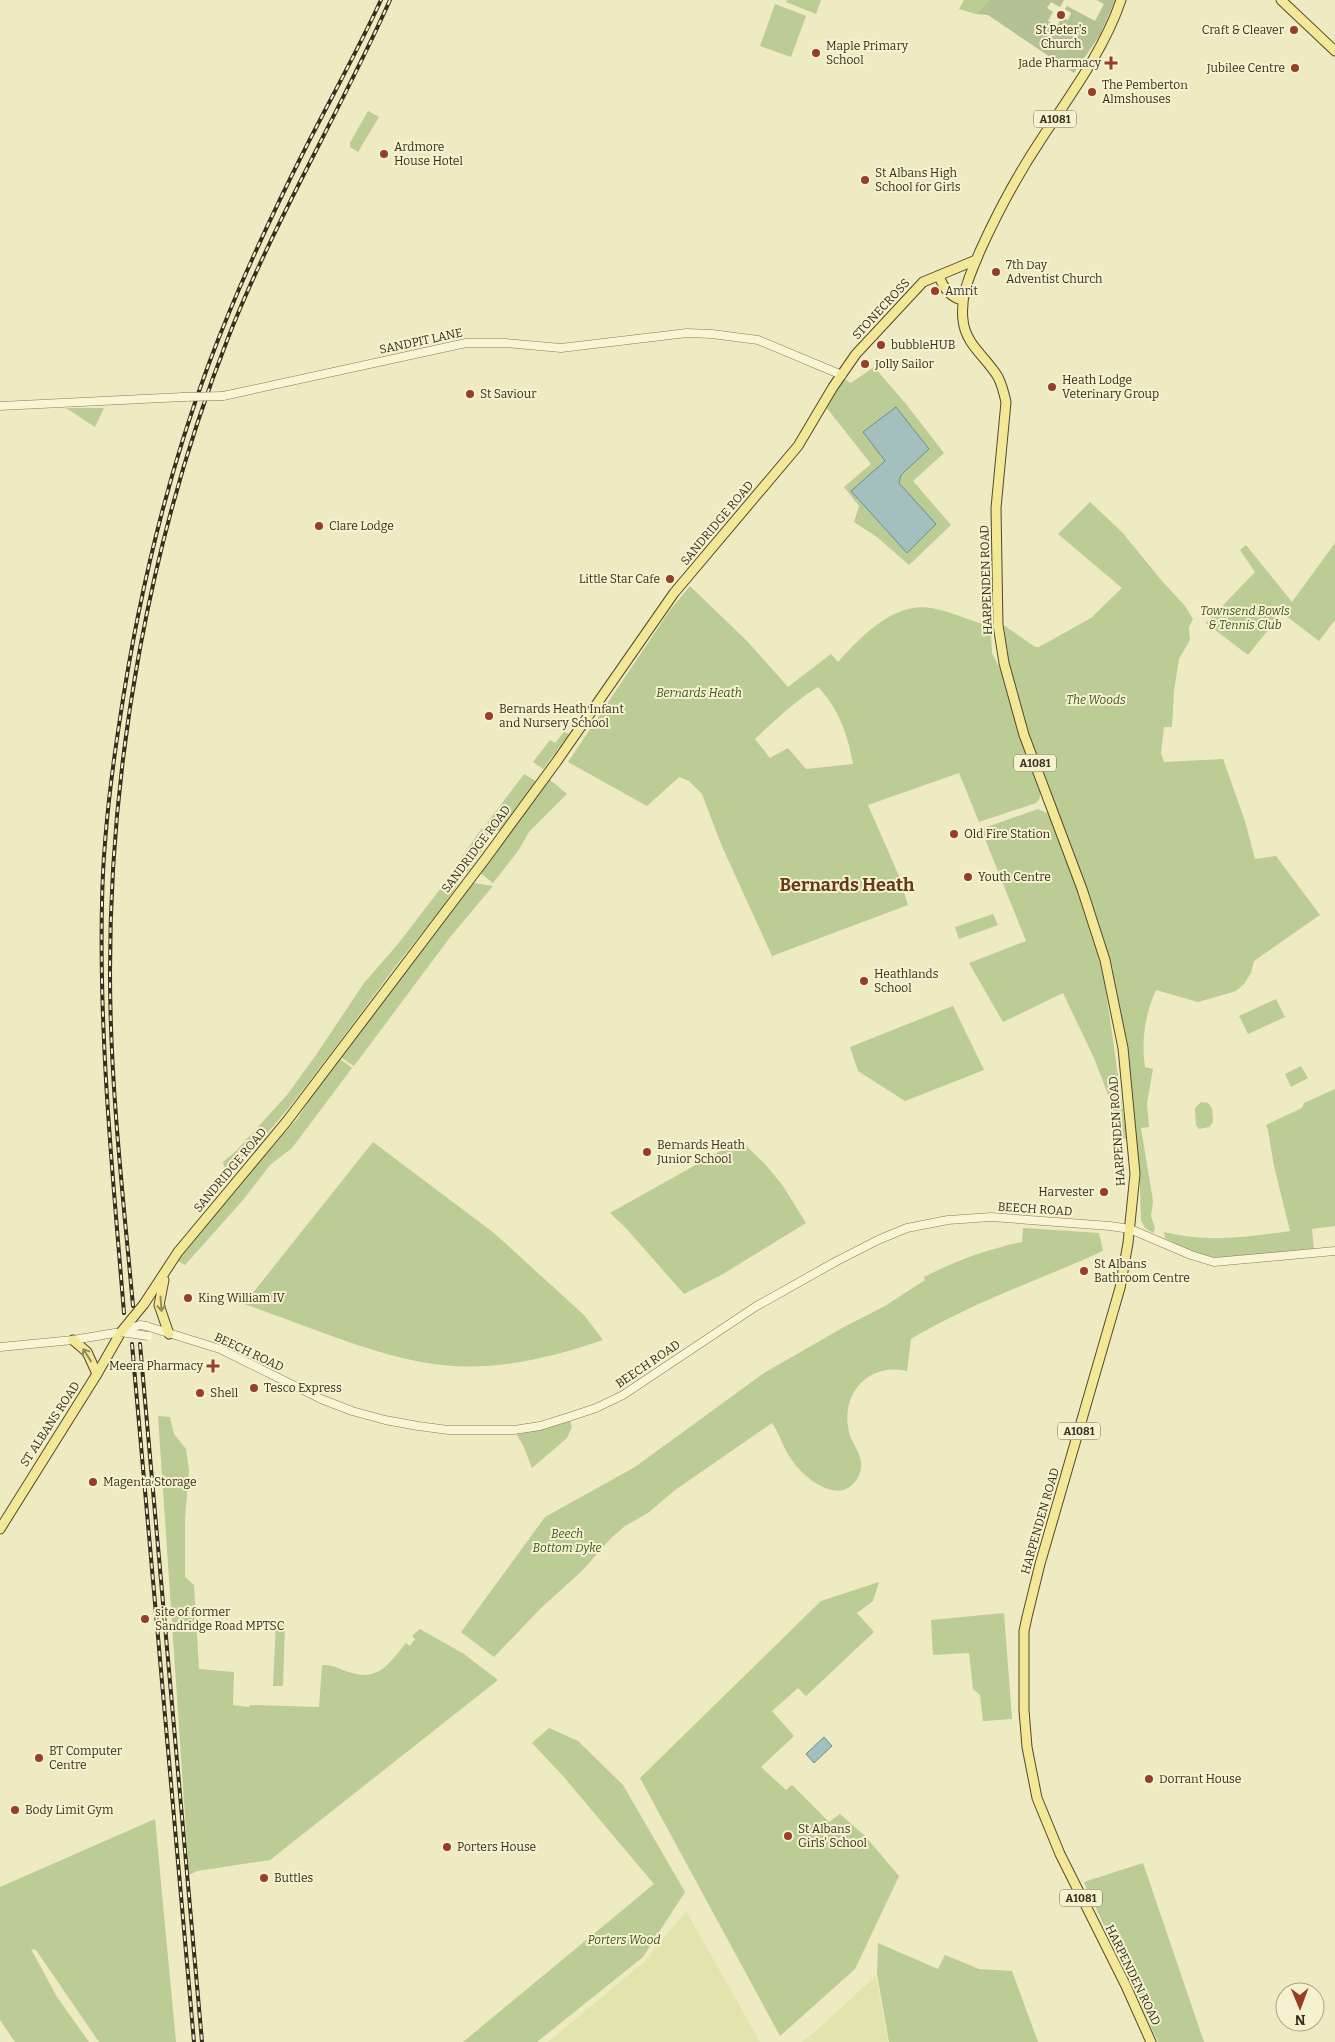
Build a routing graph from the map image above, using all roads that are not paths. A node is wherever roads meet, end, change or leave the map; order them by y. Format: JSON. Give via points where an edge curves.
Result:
{"nodes":[{"id":1,"x":1121,"y":0,"type":"edge"},
{"id":2,"x":1281,"y":0,"type":"edge"},
{"id":3,"x":1335,"y":51,"type":"edge"},
{"id":4,"x":976,"y":260,"type":"junction"},
{"id":5,"x":939,"y":276,"type":"junction"},
{"id":6,"x":962,"y":300,"type":"junction"},
{"id":7,"x":842,"y":374,"type":"junction"},
{"id":8,"x":0,"y":406,"type":"edge"},
{"id":9,"x":1130,"y":1229,"type":"junction"},
{"id":10,"x":1335,"y":1250,"type":"edge"},
{"id":11,"x":166,"y":1272,"type":"junction"},
{"id":12,"x":168,"y":1334,"type":"junction"},
{"id":13,"x":118,"y":1335,"type":"junction"},
{"id":14,"x":73,"y":1340,"type":"junction"},
{"id":15,"x":0,"y":1347,"type":"edge"},
{"id":16,"x":97,"y":1374,"type":"junction"},
{"id":17,"x":0,"y":1529,"type":"edge"},
{"id":18,"x":1151,"y":2042,"type":"edge"}],
"edges":[{"from":1,"to":4,"type":"main road","number":"A1081","via":[[1115,18],[1082,76],[1012,185]]},
{"from":2,"to":3,"type":"main road"},
{"from":4,"to":5,"type":"main road","name":"STONECROSS"},
{"from":4,"to":6,"type":"main road","number":"A1081"},
{"from":5,"to":6,"type":"main road","via":[[945,288]]},
{"from":5,"to":7,"type":"main road","name":"STONECROSS","via":[[919,286],[856,354]]},
{"from":6,"to":9,"type":"main road","name":"HARPENDEN ROAD","number":"A1081","via":[[965,331],[997,376],[1006,402],[996,537],[998,625],[1004,663],[1024,736],[1082,889],[1105,960],[1123,1048],[1134,1174]]},
{"from":7,"to":8,"type":"street","name":"SANDPIT LANE","bridge":true,"via":[[758,340],[687,333],[561,348],[466,342],[223,396]]},
{"from":7,"to":11,"type":"main road","name":"SANDRIDGE ROAD","via":[[798,446],[670,598],[486,858],[288,1121],[178,1252]]},
{"from":9,"to":10,"type":"street","name":"BEECH ROAD","via":[[1214,1262]]},
{"from":9,"to":12,"type":"street","name":"BEECH ROAD","via":[[992,1217],[948,1220],[907,1228],[835,1262],[755,1307],[623,1396],[540,1426],[514,1430],[448,1430],[376,1418],[321,1399],[220,1349]]},
{"from":9,"to":18,"type":"main road","name":"HARPENDEN ROAD","number":"A1081","via":[[1120,1288],[1027,1617],[1024,1631],[1024,1710],[1037,1798],[1060,1854]]},
{"from":11,"to":12,"type":"main road","one_way":true,"via":[[159,1305]]},
{"from":11,"to":13,"type":"main road","name":"SANDRIDGE ROAD","bridge":true},
{"from":12,"to":13,"type":"street","name":"BEECH ROAD","bridge":true},
{"from":12,"to":13,"type":"street","name":"BEECH ROAD","bridge":true,"via":[[140,1325]]},
{"from":13,"to":14,"type":"street"},
{"from":13,"to":16,"type":"main road","name":"ST ALBANS ROAD"},
{"from":14,"to":15,"type":"street"},
{"from":16,"to":14,"type":"main road","one_way":true,"via":[[87,1352]]},
{"from":16,"to":17,"type":"main road","name":"ST ALBANS ROAD"}]}
